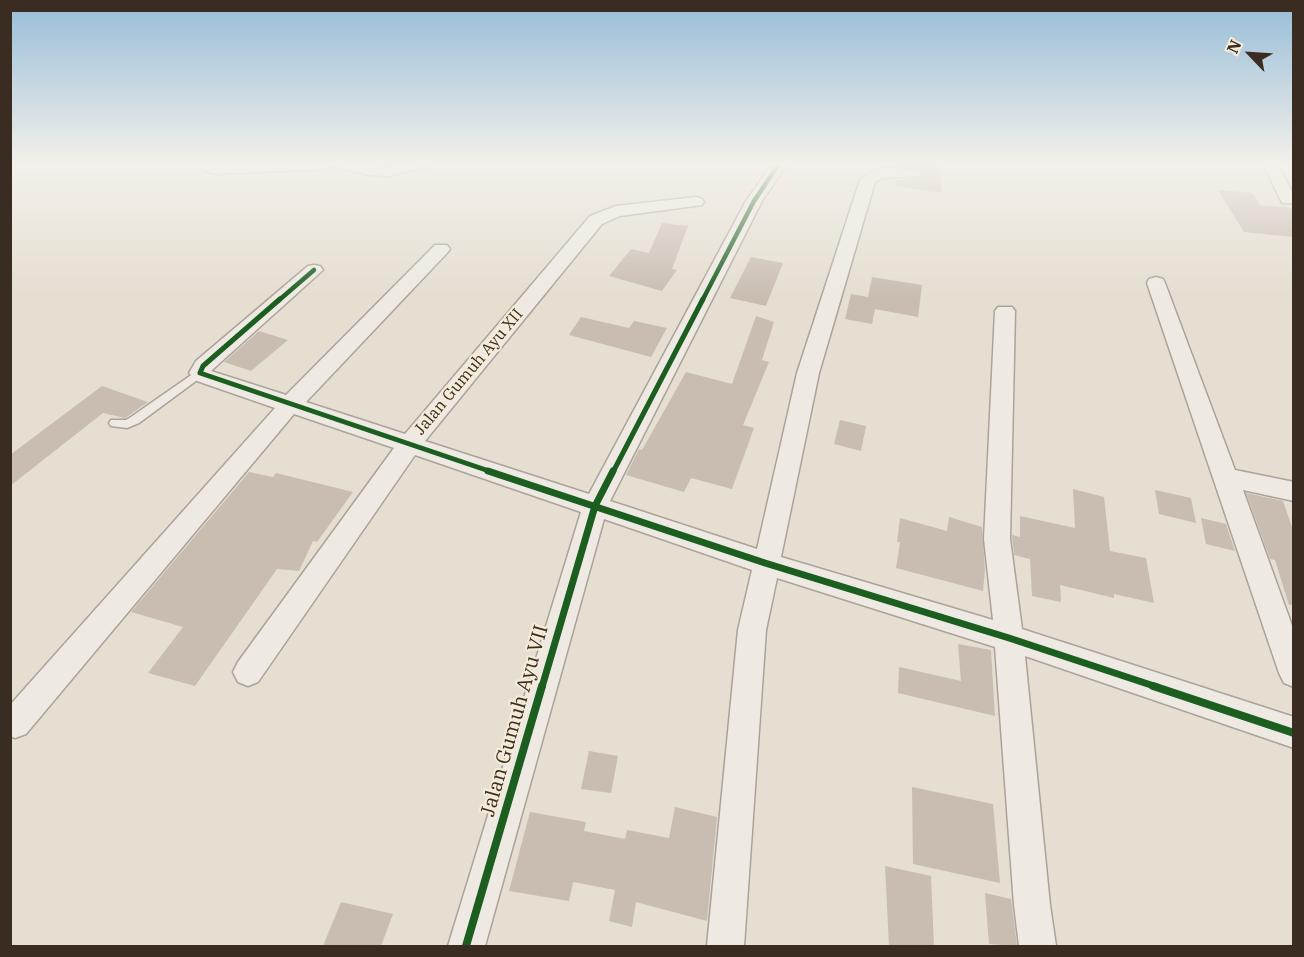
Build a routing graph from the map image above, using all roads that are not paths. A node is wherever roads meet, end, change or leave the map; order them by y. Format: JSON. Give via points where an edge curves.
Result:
{"nodes":[{"id":1,"x":643,"y":209,"type":"edge"},
{"id":2,"x":750,"y":209,"type":"edge"},
{"id":3,"x":859,"y":209,"type":"edge"},
{"id":4,"x":441,"y":249,"type":"dead end"},
{"id":5,"x":314,"y":270,"type":"dead end"},
{"id":6,"x":1156,"y":283,"type":"dead end"},
{"id":7,"x":1005,"y":311,"type":"dead end"},
{"id":8,"x":200,"y":373,"type":"junction"},
{"id":9,"x":290,"y":405,"type":"junction"},
{"id":10,"x":115,"y":423,"type":"dead end"},
{"id":11,"x":410,"y":444,"type":"junction"},
{"id":12,"x":1226,"y":477,"type":"junction"},
{"id":13,"x":1293,"y":492,"type":"edge"},
{"id":14,"x":595,"y":506,"type":"junction"},
{"id":15,"x":765,"y":563,"type":"junction"},
{"id":16,"x":1009,"y":638,"type":"junction"},
{"id":17,"x":248,"y":672,"type":"dead end"},
{"id":18,"x":1293,"y":673,"type":"edge"},
{"id":19,"x":15,"y":723,"type":"dead end"},
{"id":20,"x":1293,"y":733,"type":"edge"},
{"id":21,"x":466,"y":946,"type":"edge"},
{"id":22,"x":725,"y":946,"type":"edge"},
{"id":23,"x":1038,"y":946,"type":"edge"}],
"edges":[{"from":1,"to":11,"type":"street","name":"Jalan Gumuh Ayu XII","via":[[616,212],[596,220]]},
{"from":2,"to":14,"type":"street","name":"Jalan Gumuh Ayu VII"},
{"from":3,"to":15,"type":"street","via":[[808,373]]},
{"from":4,"to":9,"type":"street"},
{"from":5,"to":8,"type":"street","via":[[203,366]]},
{"from":6,"to":12,"type":"street"},
{"from":7,"to":16,"type":"street","via":[[997,539]]},
{"from":8,"to":9,"type":"street"},
{"from":8,"to":10,"type":"lane","via":[[135,420]]},
{"from":9,"to":11,"type":"street"},
{"from":9,"to":19,"type":"street"},
{"from":11,"to":14,"type":"street"},
{"from":11,"to":17,"type":"street","name":"Jalan Gumuh Ayu XII"},
{"from":12,"to":13,"type":"street"},
{"from":12,"to":18,"type":"street"},
{"from":14,"to":15,"type":"street"},
{"from":14,"to":21,"type":"street","name":"Jalan Gumuh Ayu VII"},
{"from":15,"to":16,"type":"street"},
{"from":15,"to":22,"type":"street","via":[[752,630]]},
{"from":16,"to":20,"type":"street"},
{"from":16,"to":23,"type":"street"}]}
